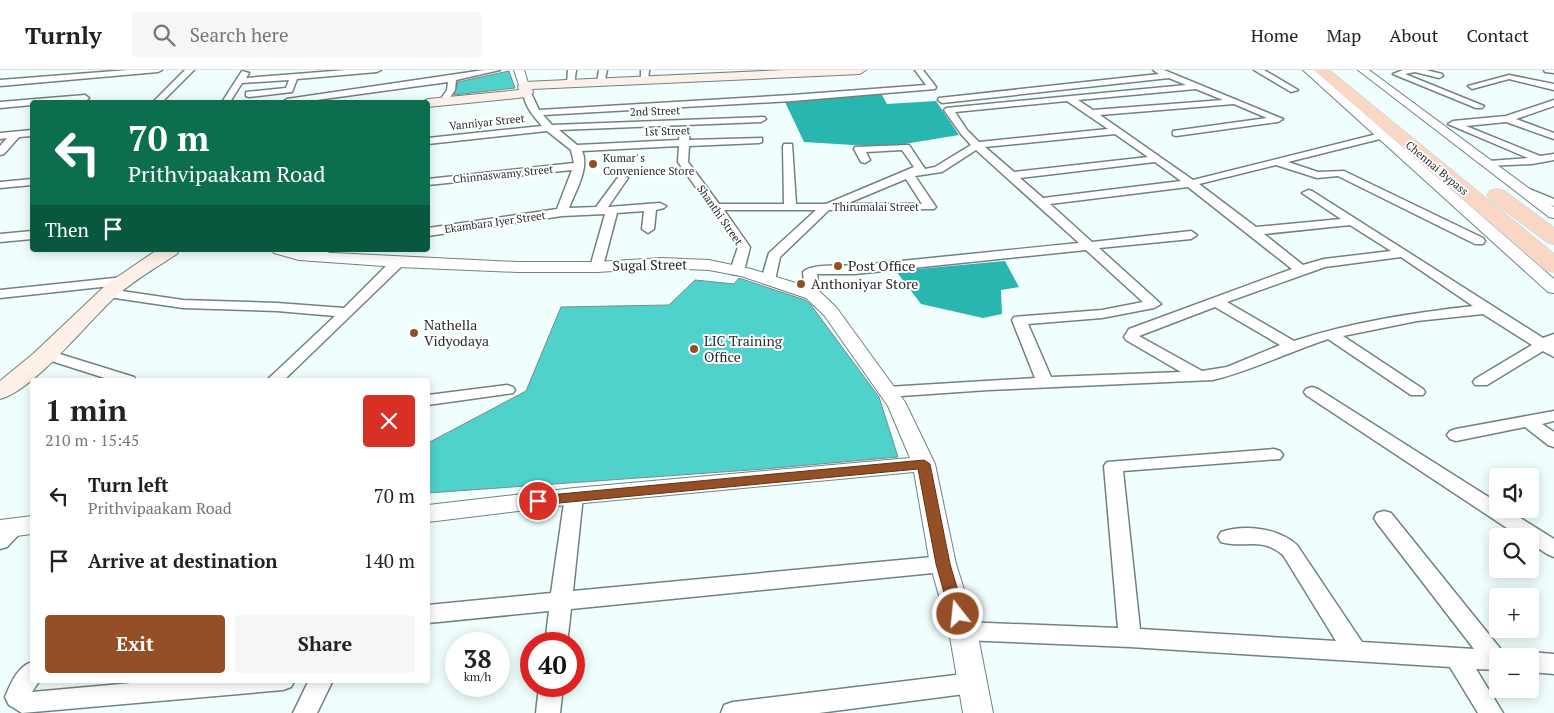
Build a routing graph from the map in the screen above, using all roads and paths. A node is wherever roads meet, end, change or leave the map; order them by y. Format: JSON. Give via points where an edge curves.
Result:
{"nodes":[{"id":1,"x":158,"y":70,"type":"edge"},
{"id":2,"x":190,"y":70,"type":"edge"},
{"id":3,"x":264,"y":70,"type":"edge"},
{"id":4,"x":377,"y":70,"type":"edge"},
{"id":5,"x":496,"y":70,"type":"edge"},
{"id":6,"x":519,"y":70,"type":"edge"},
{"id":7,"x":572,"y":70,"type":"edge"},
{"id":8,"x":860,"y":70,"type":"edge"},
{"id":9,"x":919,"y":70,"type":"edge"},
{"id":10,"x":1157,"y":70,"type":"edge"},
{"id":11,"x":1258,"y":70,"type":"edge"},
{"id":12,"x":1308,"y":70,"type":"edge"},
{"id":13,"x":1321,"y":70,"type":"edge"},
{"id":14,"x":1339,"y":70,"type":"edge"},
{"id":15,"x":1363,"y":70,"type":"edge"},
{"id":16,"x":1413,"y":70,"type":"edge"},
{"id":17,"x":1417,"y":70,"type":"edge"},
{"id":18,"x":1548,"y":70,"type":"edge"},
{"id":19,"x":140,"y":71,"type":"edge"},
{"id":20,"x":246,"y":71,"type":"edge"},
{"id":21,"x":842,"y":71,"type":"edge"},
{"id":22,"x":1554,"y":71,"type":"edge"},
{"id":23,"x":762,"y":72,"type":"edge"},
{"id":24,"x":1490,"y":72,"type":"dead end"},
{"id":25,"x":706,"y":73,"type":"edge"},
{"id":26,"x":645,"y":74,"type":"edge"},
{"id":27,"x":1170,"y":75,"type":"junction"},
{"id":28,"x":602,"y":76,"type":"edge"},
{"id":29,"x":1439,"y":76,"type":"dead end"},
{"id":30,"x":294,"y":77,"type":"junction"},
{"id":31,"x":1509,"y":77,"type":"junction"},
{"id":32,"x":76,"y":78,"type":"junction"},
{"id":33,"x":452,"y":79,"type":"junction"},
{"id":34,"x":240,"y":81,"type":"junction"},
{"id":35,"x":0,"y":83,"type":"edge"},
{"id":36,"x":571,"y":83,"type":"junction"},
{"id":37,"x":1197,"y":86,"type":"junction"},
{"id":38,"x":1472,"y":86,"type":"dead end"},
{"id":39,"x":932,"y":87,"type":"junction"},
{"id":40,"x":1554,"y":87,"type":"edge"},
{"id":41,"x":65,"y":88,"type":"dead end"},
{"id":42,"x":525,"y":89,"type":"junction"},
{"id":43,"x":1294,"y":90,"type":"dead end"},
{"id":44,"x":249,"y":94,"type":"dead end"},
{"id":45,"x":85,"y":98,"type":"edge"},
{"id":46,"x":1070,"y":99,"type":"junction"},
{"id":47,"x":57,"y":100,"type":"edge"},
{"id":48,"x":159,"y":100,"type":"edge"},
{"id":49,"x":227,"y":100,"type":"edge"},
{"id":50,"x":301,"y":100,"type":"edge"},
{"id":51,"x":444,"y":100,"type":"junction"},
{"id":52,"x":942,"y":100,"type":"junction"},
{"id":53,"x":30,"y":102,"type":"edge"},
{"id":54,"x":430,"y":102,"type":"edge"},
{"id":55,"x":1238,"y":102,"type":"junction"},
{"id":56,"x":1031,"y":103,"type":"junction"},
{"id":57,"x":0,"y":104,"type":"edge"},
{"id":58,"x":1553,"y":104,"type":"edge"},
{"id":59,"x":1479,"y":106,"type":"dead end"},
{"id":60,"x":950,"y":110,"type":"junction"},
{"id":61,"x":537,"y":113,"type":"junction"},
{"id":62,"x":1091,"y":113,"type":"junction"},
{"id":63,"x":1044,"y":114,"type":"dead end"},
{"id":64,"x":1507,"y":118,"type":"junction"},
{"id":65,"x":761,"y":120,"type":"dead end"},
{"id":66,"x":686,"y":122,"type":"junction"},
{"id":67,"x":550,"y":128,"type":"junction"},
{"id":68,"x":1118,"y":130,"type":"junction"},
{"id":69,"x":30,"y":133,"type":"edge"},
{"id":70,"x":1176,"y":133,"type":"dead end"},
{"id":71,"x":16,"y":135,"type":"junction"},
{"id":72,"x":0,"y":136,"type":"edge"},
{"id":73,"x":1381,"y":136,"type":"junction"},
{"id":74,"x":1554,"y":136,"type":"edge"},
{"id":75,"x":759,"y":140,"type":"dead end"},
{"id":76,"x":430,"y":141,"type":"edge"},
{"id":77,"x":729,"y":141,"type":"junction"},
{"id":78,"x":684,"y":143,"type":"junction"},
{"id":79,"x":635,"y":145,"type":"junction"},
{"id":80,"x":977,"y":145,"type":"junction"},
{"id":81,"x":788,"y":146,"type":"dead end"},
{"id":82,"x":575,"y":148,"type":"junction"},
{"id":83,"x":0,"y":152,"type":"edge"},
{"id":84,"x":734,"y":154,"type":"dead end"},
{"id":85,"x":1554,"y":157,"type":"edge"},
{"id":86,"x":634,"y":158,"type":"dead end"},
{"id":87,"x":1539,"y":158,"type":"junction"},
{"id":88,"x":1157,"y":159,"type":"junction"},
{"id":89,"x":866,"y":160,"type":"dead end"},
{"id":90,"x":1276,"y":162,"type":"junction"},
{"id":91,"x":1489,"y":164,"type":"junction"},
{"id":92,"x":1554,"y":165,"type":"edge"},
{"id":93,"x":578,"y":166,"type":"junction"},
{"id":94,"x":908,"y":174,"type":"junction"},
{"id":95,"x":1011,"y":176,"type":"junction"},
{"id":96,"x":622,"y":178,"type":"dead end"},
{"id":97,"x":30,"y":182,"type":"edge"},
{"id":98,"x":430,"y":182,"type":"edge"},
{"id":99,"x":1192,"y":183,"type":"junction"},
{"id":100,"x":0,"y":185,"type":"edge"},
{"id":101,"x":1522,"y":189,"type":"junction"},
{"id":102,"x":1308,"y":194,"type":"dead end"},
{"id":103,"x":1040,"y":202,"type":"junction"},
{"id":104,"x":1554,"y":203,"type":"edge"},
{"id":105,"x":655,"y":206,"type":"joint"},
{"id":106,"x":790,"y":206,"type":"junction"},
{"id":107,"x":714,"y":207,"type":"junction"},
{"id":108,"x":825,"y":208,"type":"junction"},
{"id":109,"x":606,"y":211,"type":"junction"},
{"id":110,"x":562,"y":212,"type":"junction"},
{"id":111,"x":1554,"y":214,"type":"edge"},
{"id":112,"x":1353,"y":222,"type":"junction"},
{"id":113,"x":648,"y":229,"type":"dead end"},
{"id":114,"x":1255,"y":231,"type":"junction"},
{"id":115,"x":430,"y":232,"type":"edge"},
{"id":116,"x":30,"y":235,"type":"edge"},
{"id":117,"x":1190,"y":235,"type":"dead end"},
{"id":118,"x":0,"y":238,"type":"edge"},
{"id":119,"x":1554,"y":238,"type":"edge"},
{"id":120,"x":1479,"y":241,"type":"dead end"},
{"id":121,"x":1089,"y":245,"type":"junction"},
{"id":122,"x":167,"y":252,"type":"edge"},
{"id":123,"x":288,"y":252,"type":"edge"},
{"id":124,"x":314,"y":252,"type":"edge"},
{"id":125,"x":1403,"y":253,"type":"junction"},
{"id":126,"x":299,"y":255,"type":"junction"},
{"id":127,"x":398,"y":262,"type":"junction"},
{"id":128,"x":1554,"y":265,"type":"edge"},
{"id":129,"x":597,"y":267,"type":"junction"},
{"id":130,"x":1300,"y":270,"type":"junction"},
{"id":131,"x":737,"y":271,"type":"junction"},
{"id":132,"x":768,"y":280,"type":"junction"},
{"id":133,"x":116,"y":287,"type":"junction"},
{"id":134,"x":1554,"y":288,"type":"edge"},
{"id":135,"x":0,"y":294,"type":"edge"},
{"id":136,"x":812,"y":294,"type":"junction"},
{"id":137,"x":1215,"y":301,"type":"junction"},
{"id":138,"x":1486,"y":309,"type":"junction"},
{"id":139,"x":347,"y":314,"type":"junction"},
{"id":140,"x":1330,"y":334,"type":"junction"},
{"id":141,"x":1550,"y":345,"type":"edge"},
{"id":142,"x":1292,"y":346,"type":"junction"},
{"id":143,"x":47,"y":355,"type":"junction"},
{"id":144,"x":1198,"y":376,"type":"junction"},
{"id":145,"x":122,"y":378,"type":"edge"},
{"id":146,"x":277,"y":378,"type":"edge"},
{"id":147,"x":1045,"y":382,"type":"junction"},
{"id":148,"x":1481,"y":382,"type":"dead end"},
{"id":149,"x":506,"y":390,"type":"dead end"},
{"id":150,"x":0,"y":392,"type":"edge"},
{"id":151,"x":888,"y":392,"type":"junction"},
{"id":152,"x":1312,"y":392,"type":"dead end"},
{"id":153,"x":1417,"y":392,"type":"dead end"},
{"id":154,"x":430,"y":400,"type":"edge"},
{"id":155,"x":1554,"y":416,"type":"edge"},
{"id":156,"x":1528,"y":421,"type":"junction"},
{"id":157,"x":1456,"y":434,"type":"dead end"},
{"id":158,"x":1554,"y":441,"type":"edge"},
{"id":159,"x":1274,"y":455,"type":"dead end"},
{"id":160,"x":924,"y":464,"type":"junction"},
{"id":161,"x":574,"y":496,"type":"junction"},
{"id":162,"x":430,"y":514,"type":"edge"},
{"id":163,"x":1384,"y":518,"type":"dead end"},
{"id":164,"x":1228,"y":537,"type":"dead end"},
{"id":165,"x":1554,"y":549,"type":"edge"},
{"id":166,"x":943,"y":564,"type":"junction"},
{"id":167,"x":561,"y":600,"type":"junction"},
{"id":168,"x":430,"y":614,"type":"edge"},
{"id":169,"x":962,"y":631,"type":"junction"},
{"id":170,"x":557,"y":632,"type":"edge"},
{"id":171,"x":1130,"y":638,"type":"junction"},
{"id":172,"x":1489,"y":650,"type":"edge"},
{"id":173,"x":1355,"y":651,"type":"junction"},
{"id":174,"x":1456,"y":656,"type":"junction"},
{"id":175,"x":1489,"y":659,"type":"edge"},
{"id":176,"x":1539,"y":663,"type":"edge"},
{"id":177,"x":1554,"y":664,"type":"edge"},
{"id":178,"x":30,"y":675,"type":"edge"},
{"id":179,"x":218,"y":683,"type":"edge"},
{"id":180,"x":319,"y":683,"type":"edge"},
{"id":181,"x":972,"y":683,"type":"junction"},
{"id":182,"x":152,"y":686,"type":"edge"},
{"id":183,"x":550,"y":697,"type":"edge"},
{"id":184,"x":305,"y":713,"type":"edge"},
{"id":185,"x":548,"y":713,"type":"edge"},
{"id":186,"x":733,"y":713,"type":"edge"},
{"id":187,"x":978,"y":713,"type":"edge"},
{"id":188,"x":1491,"y":713,"type":"edge"}],
"edges":[{"from":1,"to":19,"type":"street"},
{"from":2,"to":48,"type":"street"},
{"from":3,"to":20,"type":"street"},
{"from":4,"to":30,"type":"street","via":[[342,78]]},
{"from":5,"to":33,"type":"street"},
{"from":6,"to":42,"type":"street"},
{"from":7,"to":36,"type":"street"},
{"from":8,"to":21,"type":"main road"},
{"from":9,"to":39,"type":"street"},
{"from":10,"to":27,"type":"street"},
{"from":11,"to":43,"type":"street"},
{"from":12,"to":73,"type":"street"},
{"from":13,"to":128,"type":"highway","name":"Chennai Bypass"},
{"from":14,"to":119,"type":"highway","name":"Chennai Bypass"},
{"from":15,"to":91,"type":"street"},
{"from":16,"to":59,"type":"street","via":[[1397,74]]},
{"from":17,"to":29,"type":"street"},
{"from":18,"to":22,"type":"street"},
{"from":19,"to":32,"type":"street"},
{"from":20,"to":34,"type":"street"},
{"from":21,"to":23,"type":"main road"},
{"from":23,"to":25,"type":"main road"},
{"from":24,"to":31,"type":"street"},
{"from":25,"to":26,"type":"main road"},
{"from":26,"to":28,"type":"main road"},
{"from":27,"to":37,"type":"street"},
{"from":27,"to":52,"type":"street"},
{"from":28,"to":36,"type":"main road"},
{"from":30,"to":34,"type":"street"},
{"from":30,"to":44,"type":"street","via":[[289,90]]},
{"from":31,"to":38,"type":"street"},
{"from":31,"to":40,"type":"street"},
{"from":32,"to":35,"type":"street"},
{"from":32,"to":41,"type":"street"},
{"from":33,"to":50,"type":"street"},
{"from":33,"to":51,"type":"street","via":[[451,90]]},
{"from":34,"to":49,"type":"street"},
{"from":36,"to":42,"type":"main road"},
{"from":37,"to":46,"type":"street"},
{"from":37,"to":55,"type":"street"},
{"from":39,"to":52,"type":"street"},
{"from":39,"to":61,"type":"street"},
{"from":42,"to":51,"type":"main road"},
{"from":42,"to":61,"type":"street"},
{"from":45,"to":47,"type":"street"},
{"from":46,"to":56,"type":"street"},
{"from":46,"to":62,"type":"street"},
{"from":51,"to":54,"type":"main road"},
{"from":52,"to":60,"type":"street"},
{"from":53,"to":57,"type":"street"},
{"from":55,"to":62,"type":"street"},
{"from":55,"to":70,"type":"street","via":[[1278,119]]},
{"from":56,"to":60,"type":"street"},
{"from":56,"to":63,"type":"street"},
{"from":58,"to":64,"type":"street"},
{"from":60,"to":80,"type":"street"},
{"from":61,"to":67,"type":"street"},
{"from":62,"to":68,"type":"street"},
{"from":64,"to":74,"type":"street"},
{"from":64,"to":87,"type":"street","via":[[1453,124]]},
{"from":65,"to":66,"type":"street","name":"2nd Street"},
{"from":66,"to":67,"type":"street","name":"2nd Street"},
{"from":66,"to":78,"type":"street"},
{"from":67,"to":76,"type":"street","name":"Vanniyar Street"},
{"from":67,"to":82,"type":"street"},
{"from":68,"to":80,"type":"street"},
{"from":68,"to":88,"type":"street"},
{"from":69,"to":71,"type":"street"},
{"from":71,"to":72,"type":"street"},
{"from":71,"to":83,"type":"street"},
{"from":73,"to":90,"type":"street"},
{"from":73,"to":134,"type":"street"},
{"from":75,"to":77,"type":"street","name":"1st Street"},
{"from":77,"to":78,"type":"street","name":"1st Street"},
{"from":77,"to":84,"type":"street"},
{"from":78,"to":79,"type":"street","name":"1st Street"},
{"from":78,"to":107,"type":"street","name":"Shanthi Street","via":[[683,162]]},
{"from":79,"to":82,"type":"street","name":"1st Street"},
{"from":79,"to":86,"type":"street"},
{"from":80,"to":94,"type":"street","via":[[938,170]]},
{"from":80,"to":95,"type":"street"},
{"from":81,"to":106,"type":"street"},
{"from":82,"to":93,"type":"street","via":[[579,154]]},
{"from":85,"to":87,"type":"street"},
{"from":87,"to":91,"type":"street"},
{"from":87,"to":92,"type":"street"},
{"from":88,"to":95,"type":"street"},
{"from":88,"to":99,"type":"street"},
{"from":89,"to":94,"type":"street","via":[[859,149],[903,147],[920,168]]},
{"from":90,"to":99,"type":"street"},
{"from":90,"to":120,"type":"street","via":[[1316,175],[1340,174]]},
{"from":91,"to":101,"type":"street"},
{"from":93,"to":98,"type":"street","name":"Chinnaswamy Street"},
{"from":93,"to":110,"type":"street"},
{"from":94,"to":108,"type":"street"},
{"from":94,"to":108,"type":"street","name":"Thirumalai Street","via":[[930,207]]},
{"from":95,"to":103,"type":"street"},
{"from":96,"to":109,"type":"street"},
{"from":97,"to":100,"type":"street"},
{"from":99,"to":103,"type":"street"},
{"from":99,"to":114,"type":"street"},
{"from":101,"to":104,"type":"street"},
{"from":101,"to":111,"type":"street"},
{"from":102,"to":112,"type":"street"},
{"from":103,"to":121,"type":"street"},
{"from":105,"to":109,"type":"street"},
{"from":105,"to":113,"type":"street"},
{"from":106,"to":107,"type":"street","name":"Thirumalai Street"},
{"from":106,"to":108,"type":"street","name":"Thirumalai Street"},
{"from":107,"to":131,"type":"street","name":"Shanthi Street","via":[[744,247]]},
{"from":108,"to":132,"type":"street","via":[[774,256]]},
{"from":109,"to":110,"type":"street"},
{"from":109,"to":129,"type":"street"},
{"from":110,"to":115,"type":"street","name":"Ekambara Iyer Street"},
{"from":112,"to":114,"type":"street"},
{"from":112,"to":125,"type":"street"},
{"from":114,"to":130,"type":"street"},
{"from":116,"to":118,"type":"street"},
{"from":117,"to":121,"type":"street"},
{"from":121,"to":136,"type":"street","via":[[865,269],[815,270],[810,272]]},
{"from":121,"to":147,"type":"street","via":[[1154,304],[1102,314],[1019,320]]},
{"from":122,"to":133,"type":"main road"},
{"from":123,"to":126,"type":"street","name":"Sugal Street"},
{"from":124,"to":126,"type":"street"},
{"from":125,"to":130,"type":"street","via":[[1324,263]]},
{"from":125,"to":138,"type":"street"},
{"from":126,"to":127,"type":"street","name":"Sugal Street"},
{"from":127,"to":129,"type":"street","name":"Sugal Street"},
{"from":127,"to":139,"type":"street"},
{"from":129,"to":131,"type":"street","name":"Sugal Street","via":[[662,263],[709,265]]},
{"from":130,"to":137,"type":"street"},
{"from":131,"to":132,"type":"street","name":"Sugal Street"},
{"from":132,"to":136,"type":"street","name":"Sugal Street"},
{"from":133,"to":135,"type":"street"},
{"from":133,"to":139,"type":"street","via":[[183,304],[277,307]]},
{"from":133,"to":143,"type":"main road"},
{"from":136,"to":151,"type":"street","name":"Sugal Street","via":[[830,311]]},
{"from":137,"to":142,"type":"street"},
{"from":137,"to":144,"type":"street","via":[[1134,332],[1131,337]]},
{"from":138,"to":140,"type":"street"},
{"from":138,"to":141,"type":"street"},
{"from":139,"to":146,"type":"street"},
{"from":140,"to":142,"type":"street"},
{"from":140,"to":153,"type":"street"},
{"from":141,"to":148,"type":"street"},
{"from":142,"to":144,"type":"street","via":[[1233,370]]},
{"from":143,"to":145,"type":"street"},
{"from":143,"to":150,"type":"main road"},
{"from":144,"to":147,"type":"street"},
{"from":147,"to":151,"type":"street"},
{"from":149,"to":154,"type":"street"},
{"from":151,"to":160,"type":"street","name":"Sugal Street","via":[[898,406]]},
{"from":152,"to":165,"type":"street"},
{"from":155,"to":156,"type":"street"},
{"from":156,"to":157,"type":"street"},
{"from":156,"to":158,"type":"street"},
{"from":159,"to":171,"type":"street","via":[[1113,466]]},
{"from":160,"to":161,"type":"street"},
{"from":160,"to":166,"type":"street","name":"Sugal Street"},
{"from":161,"to":162,"type":"street"},
{"from":161,"to":167,"type":"street"},
{"from":163,"to":172,"type":"street"},
{"from":164,"to":173,"type":"street","via":[[1266,536],[1283,543]]},
{"from":166,"to":167,"type":"street"},
{"from":166,"to":169,"type":"street","name":"Sugal Street"},
{"from":167,"to":168,"type":"street"},
{"from":167,"to":170,"type":"street"},
{"from":169,"to":171,"type":"street"},
{"from":169,"to":181,"type":"street","name":"Sugal Street"},
{"from":171,"to":173,"type":"street"},
{"from":173,"to":174,"type":"street"},
{"from":174,"to":175,"type":"street"},
{"from":174,"to":188,"type":"street"},
{"from":176,"to":177,"type":"street"},
{"from":178,"to":182,"type":"street","via":[[17,697],[24,703]]},
{"from":179,"to":182,"type":"street"},
{"from":180,"to":184,"type":"street"},
{"from":181,"to":186,"type":"street"},
{"from":181,"to":187,"type":"street","name":"Sugal Street"},
{"from":183,"to":185,"type":"street"}]}
